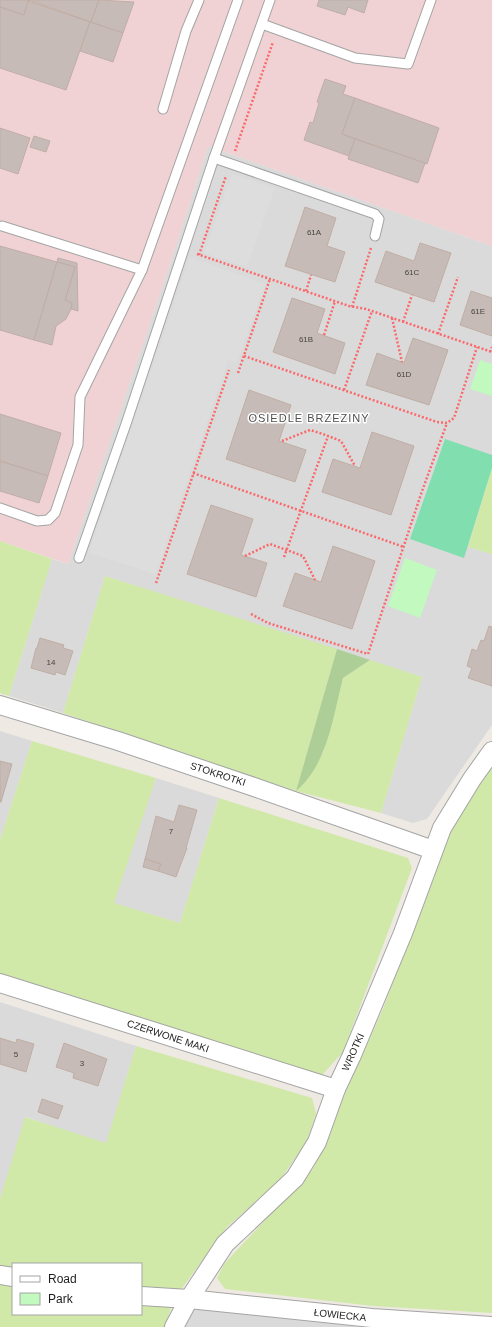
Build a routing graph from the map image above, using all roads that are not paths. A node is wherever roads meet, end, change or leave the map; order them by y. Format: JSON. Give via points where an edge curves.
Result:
{"nodes":[{"id":1,"x":199,"y":0,"type":"edge"},
{"id":2,"x":238,"y":0,"type":"edge"},
{"id":3,"x":270,"y":0,"type":"edge"},
{"id":4,"x":431,"y":0,"type":"edge"},
{"id":5,"x":262,"y":24,"type":"junction"},
{"id":6,"x":163,"y":109,"type":"dead end"},
{"id":7,"x":214,"y":158,"type":"junction"},
{"id":8,"x":2,"y":226,"type":"dead end"},
{"id":9,"x":375,"y":236,"type":"road end"},
{"id":10,"x":142,"y":270,"type":"junction"},
{"id":11,"x":0,"y":508,"type":"edge"},
{"id":12,"x":79,"y":558,"type":"dead end"},
{"id":13,"x":0,"y":705,"type":"edge"},
{"id":14,"x":492,"y":751,"type":"edge"},
{"id":15,"x":433,"y":850,"type":"junction"},
{"id":16,"x":0,"y":983,"type":"edge"},
{"id":17,"x":336,"y":1089,"type":"junction"},
{"id":18,"x":0,"y":1275,"type":"edge"},
{"id":19,"x":12,"y":1277,"type":"edge"},
{"id":20,"x":142,"y":1296,"type":"edge"},
{"id":21,"x":189,"y":1299,"type":"junction"},
{"id":22,"x":492,"y":1326,"type":"edge"},
{"id":23,"x":174,"y":1327,"type":"edge"}],
"edges":[{"from":1,"to":6,"type":"lane","via":[[186,32]]},
{"from":2,"to":10,"type":"lane"},
{"from":3,"to":5,"type":"lane"},
{"from":4,"to":5,"type":"lane","via":[[408,64],[355,58]]},
{"from":5,"to":7,"type":"lane"},
{"from":7,"to":9,"type":"lane","via":[[375,214],[379,219]]},
{"from":7,"to":12,"type":"lane"},
{"from":8,"to":10,"type":"lane"},
{"from":10,"to":11,"type":"lane","via":[[80,396],[78,445],[55,512],[48,520],[37,521]]},
{"from":13,"to":15,"type":"street","name":"STOKROTKI","via":[[232,779]]},
{"from":14,"to":15,"type":"street","name":"WROTKI","via":[[442,828]]},
{"from":15,"to":17,"type":"street","name":"WROTKI","via":[[403,933]]},
{"from":16,"to":17,"type":"street","name":"CZERWONE MAKI"},
{"from":17,"to":21,"type":"street","name":"WROTKI","via":[[317,1142],[295,1178],[225,1244]]},
{"from":18,"to":19,"type":"street"},
{"from":20,"to":21,"type":"street","name":"ŁOWIECKA"},
{"from":21,"to":22,"type":"street","name":"ŁOWIECKA","via":[[372,1318]]},
{"from":21,"to":23,"type":"street","name":"WROTKI"}]}
